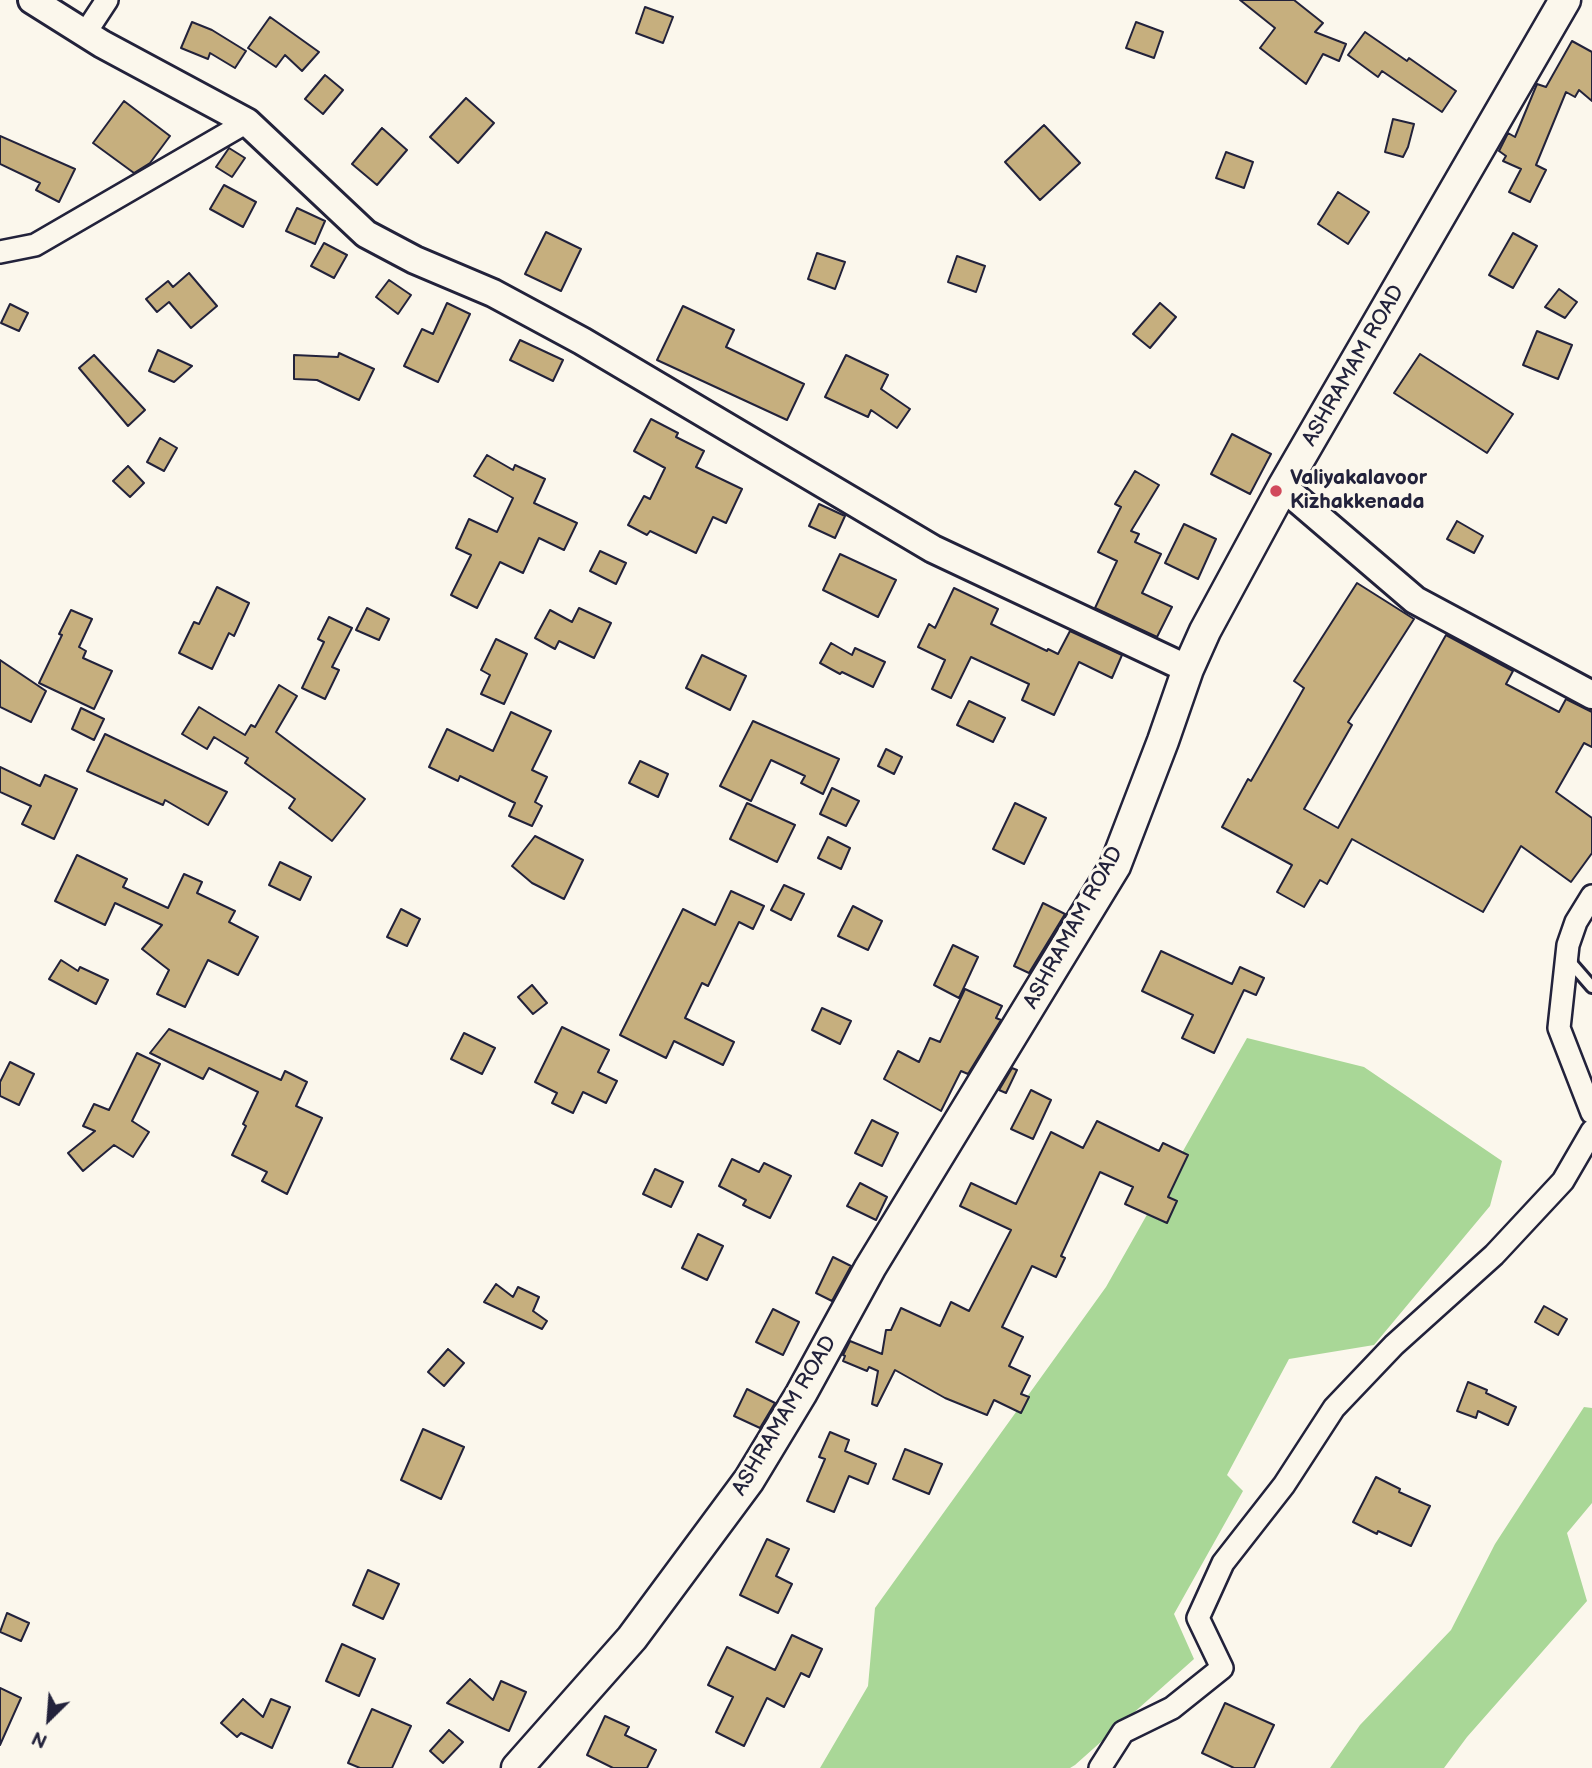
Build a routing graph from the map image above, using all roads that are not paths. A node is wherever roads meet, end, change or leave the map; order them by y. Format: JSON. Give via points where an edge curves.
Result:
{"nodes":[{"id":1,"x":32,"y":0,"type":"edge"},
{"id":2,"x":107,"y":0,"type":"edge"},
{"id":3,"x":1565,"y":0,"type":"edge"},
{"id":4,"x":86,"y":32,"type":"junction"},
{"id":5,"x":247,"y":122,"type":"junction"},
{"id":6,"x":0,"y":252,"type":"edge"},
{"id":7,"x":1283,"y":487,"type":"junction"},
{"id":8,"x":1188,"y":669,"type":"junction"},
{"id":9,"x":1592,"y":695,"type":"edge"},
{"id":10,"x":1592,"y":896,"type":"edge"},
{"id":11,"x":1568,"y":945,"type":"junction"},
{"id":12,"x":1592,"y":987,"type":"edge"},
{"id":13,"x":1592,"y":1113,"type":"edge"},
{"id":14,"x":1592,"y":1131,"type":"edge"},
{"id":15,"x":517,"y":1768,"type":"edge"},
{"id":16,"x":1100,"y":1768,"type":"edge"}],
"edges":[{"from":1,"to":4,"type":"street"},
{"from":2,"to":4,"type":"street"},
{"from":3,"to":7,"type":"main road","name":"ASHRAMAM ROAD"},
{"from":4,"to":5,"type":"street"},
{"from":5,"to":6,"type":"street","via":[[35,245]]},
{"from":5,"to":8,"type":"street","via":[[366,234],[493,293],[582,341],[933,549]]},
{"from":7,"to":8,"type":"main road","name":"ASHRAMAM ROAD"},
{"from":7,"to":9,"type":"street","via":[[1415,600]]},
{"from":8,"to":15,"type":"main road","name":"ASHRAMAM ROAD","via":[[1115,866],[870,1268],[750,1480],[632,1638]]},
{"from":10,"to":11,"type":"street"},
{"from":11,"to":12,"type":"lane","via":[[1572,964]]},
{"from":11,"to":13,"type":"street","via":[[1559,1028]]},
{"from":14,"to":16,"type":"street","via":[[1563,1181],[1494,1255],[1394,1345],[1334,1408],[1284,1485],[1223,1563],[1198,1618],[1222,1668],[1172,1708],[1123,1732]]}]}
